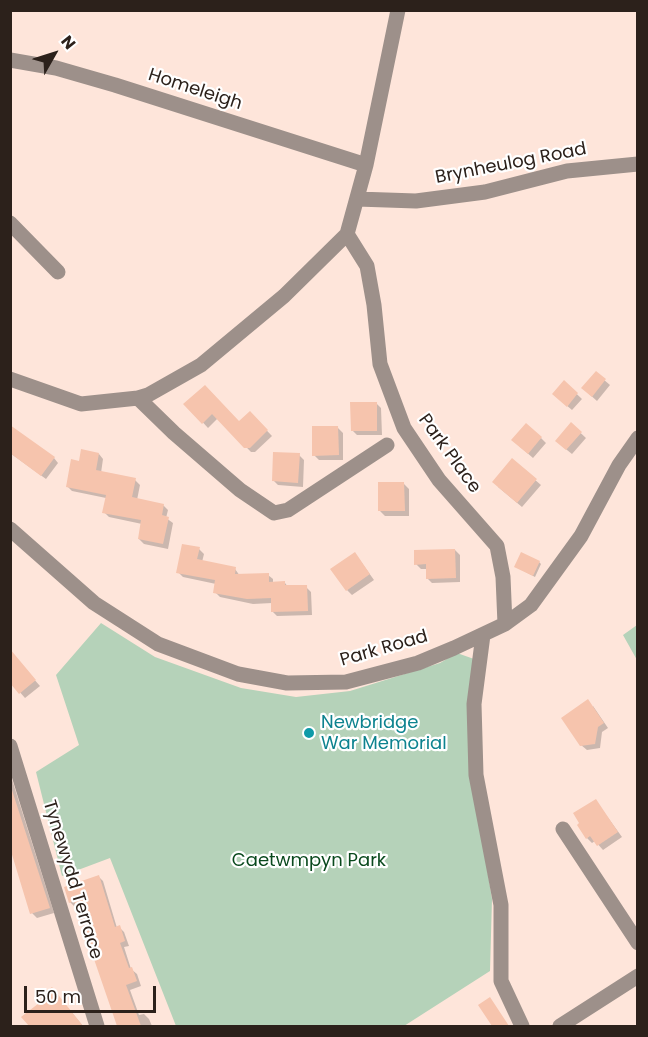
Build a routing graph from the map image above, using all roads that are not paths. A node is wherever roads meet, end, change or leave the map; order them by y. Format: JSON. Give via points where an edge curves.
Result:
{"nodes":[{"id":1,"x":398,"y":10,"type":"edge"},
{"id":2,"x":11,"y":60,"type":"edge"},
{"id":3,"x":638,"y":164,"type":"edge"},
{"id":4,"x":366,"y":165,"type":"junction"},
{"id":5,"x":357,"y":199,"type":"junction"},
{"id":6,"x":10,"y":224,"type":"edge"},
{"id":7,"x":347,"y":234,"type":"junction"},
{"id":8,"x":58,"y":272,"type":"dead end"},
{"id":9,"x":10,"y":380,"type":"edge"},
{"id":10,"x":138,"y":398,"type":"junction"},
{"id":11,"x":638,"y":438,"type":"edge"},
{"id":12,"x":387,"y":445,"type":"dead end"},
{"id":13,"x":10,"y":529,"type":"edge"},
{"id":14,"x":505,"y":624,"type":"junction"},
{"id":15,"x":483,"y":635,"type":"junction"},
{"id":16,"x":10,"y":746,"type":"edge"},
{"id":17,"x":563,"y":829,"type":"dead end"},
{"id":18,"x":638,"y":943,"type":"edge"},
{"id":19,"x":638,"y":976,"type":"edge"},
{"id":20,"x":97,"y":1026,"type":"edge"},
{"id":21,"x":522,"y":1026,"type":"edge"},
{"id":22,"x":560,"y":1026,"type":"edge"}],
"edges":[{"from":1,"to":4,"type":"street"},
{"from":2,"to":4,"type":"street","name":"Homeleigh","via":[[115,85]]},
{"from":3,"to":5,"type":"street","name":"Brynheulog Road","via":[[567,171],[485,192],[416,201]]},
{"from":4,"to":5,"type":"street"},
{"from":5,"to":7,"type":"street"},
{"from":6,"to":8,"type":"street"},
{"from":7,"to":10,"type":"street","via":[[284,296],[201,365]]},
{"from":7,"to":14,"type":"street","name":"Park Place","via":[[367,266],[380,364],[404,428],[439,480],[496,546],[503,577]]},
{"from":9,"to":10,"type":"street","via":[[81,404]]},
{"from":10,"to":12,"type":"street","via":[[240,490],[274,513],[288,510]]},
{"from":11,"to":14,"type":"street","name":"Park Road","via":[[581,536],[531,604]]},
{"from":13,"to":15,"type":"street","name":"Park Road","via":[[94,603],[158,644],[238,674],[287,683],[346,682],[418,663]]},
{"from":14,"to":15,"type":"street","name":"Park Road"},
{"from":15,"to":21,"type":"street","via":[[474,704],[476,775],[501,905],[501,981]]},
{"from":16,"to":20,"type":"street","name":"Tynewydd Terrace"},
{"from":17,"to":18,"type":"street"},
{"from":19,"to":22,"type":"street"}]}
